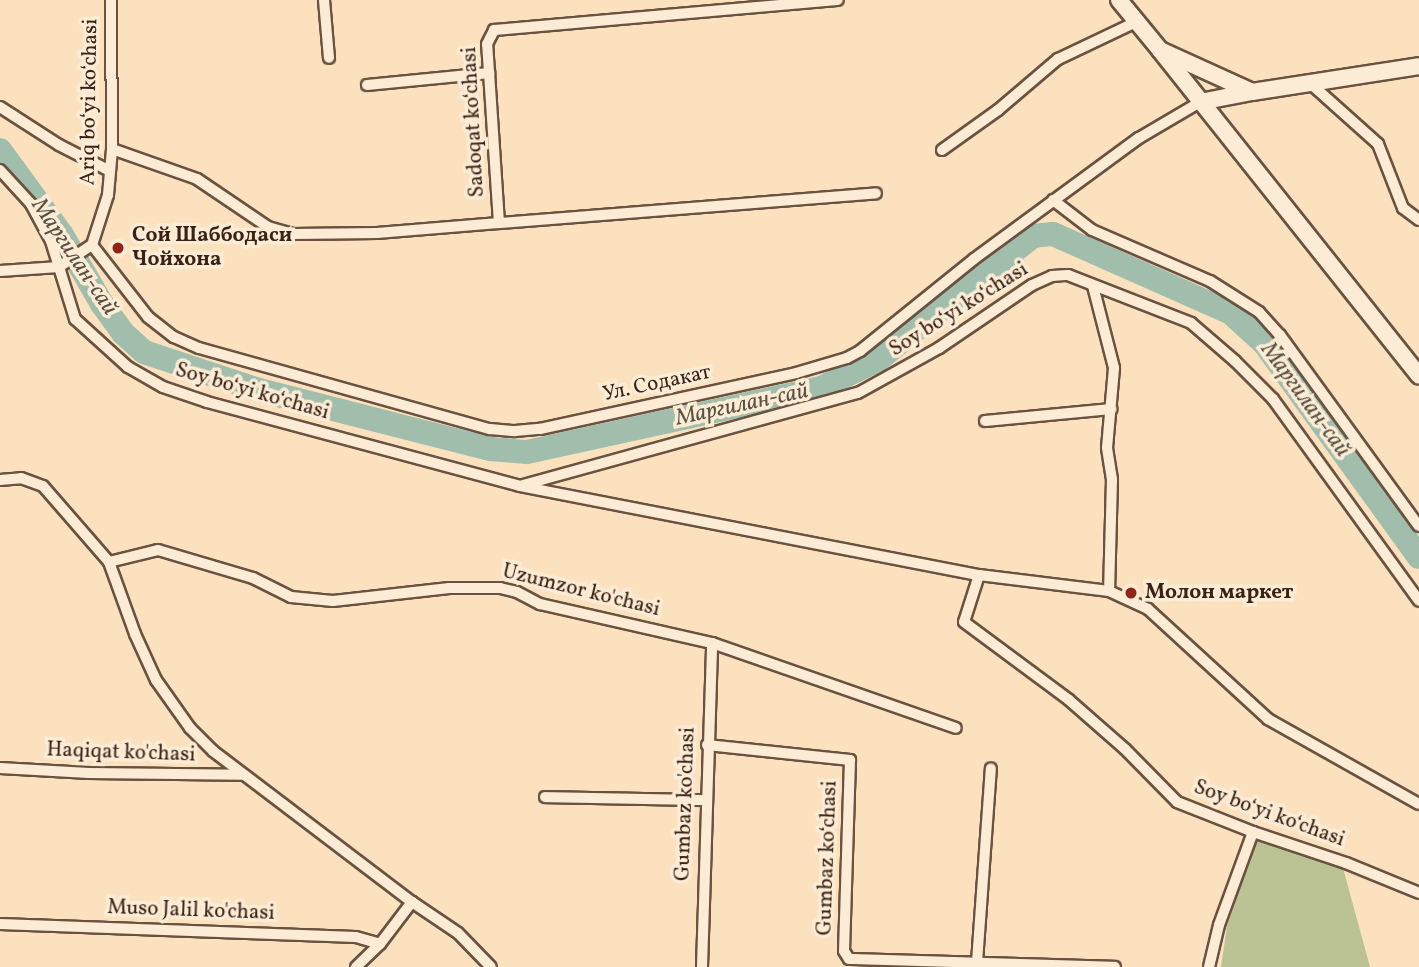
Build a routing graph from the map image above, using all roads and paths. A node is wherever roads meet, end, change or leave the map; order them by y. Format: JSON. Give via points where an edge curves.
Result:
{"nodes":[{"id":1,"x":111,"y":0,"type":"edge"},
{"id":2,"x":324,"y":0,"type":"edge"},
{"id":3,"x":838,"y":0,"type":"edge"},
{"id":4,"x":1119,"y":0,"type":"edge"},
{"id":5,"x":793,"y":2,"type":"edge"},
{"id":6,"x":1136,"y":22,"type":"junction"},
{"id":7,"x":1160,"y":50,"type":"junction"},
{"id":8,"x":329,"y":58,"type":"dead end"},
{"id":9,"x":1419,"y":66,"type":"edge"},
{"id":10,"x":489,"y":73,"type":"junction"},
{"id":11,"x":1311,"y":84,"type":"junction"},
{"id":12,"x":367,"y":85,"type":"dead end"},
{"id":13,"x":1260,"y":91,"type":"junction"},
{"id":14,"x":1200,"y":102,"type":"junction"},
{"id":15,"x":0,"y":107,"type":"edge"},
{"id":16,"x":111,"y":149,"type":"junction"},
{"id":17,"x":942,"y":150,"type":"dead end"},
{"id":18,"x":0,"y":170,"type":"edge"},
{"id":19,"x":108,"y":170,"type":"junction"},
{"id":20,"x":876,"y":193,"type":"dead end"},
{"id":21,"x":1054,"y":200,"type":"junction"},
{"id":22,"x":1419,"y":219,"type":"edge"},
{"id":23,"x":499,"y":223,"type":"junction"},
{"id":24,"x":90,"y":247,"type":"junction"},
{"id":25,"x":61,"y":266,"type":"junction"},
{"id":26,"x":0,"y":271,"type":"edge"},
{"id":27,"x":1093,"y":286,"type":"junction"},
{"id":28,"x":1419,"y":376,"type":"edge"},
{"id":29,"x":1111,"y":409,"type":"junction"},
{"id":30,"x":985,"y":421,"type":"dead end"},
{"id":31,"x":0,"y":480,"type":"edge"},
{"id":32,"x":520,"y":486,"type":"junction"},
{"id":33,"x":1419,"y":526,"type":"edge"},
{"id":34,"x":109,"y":562,"type":"junction"},
{"id":35,"x":979,"y":575,"type":"junction"},
{"id":36,"x":1109,"y":591,"type":"junction"},
{"id":37,"x":1419,"y":601,"type":"edge"},
{"id":38,"x":712,"y":643,"type":"junction"},
{"id":39,"x":956,"y":728,"type":"dead end"},
{"id":40,"x":707,"y":745,"type":"junction"},
{"id":41,"x":0,"y":768,"type":"edge"},
{"id":42,"x":990,"y":769,"type":"dead end"},
{"id":43,"x":242,"y":775,"type":"junction"},
{"id":44,"x":545,"y":797,"type":"dead end"},
{"id":45,"x":705,"y":800,"type":"junction"},
{"id":46,"x":1419,"y":804,"type":"edge"},
{"id":47,"x":1253,"y":832,"type":"junction"},
{"id":48,"x":1419,"y":893,"type":"edge"},
{"id":49,"x":412,"y":902,"type":"junction"},
{"id":50,"x":0,"y":924,"type":"edge"},
{"id":51,"x":380,"y":944,"type":"junction"},
{"id":52,"x":976,"y":962,"type":"junction"},
{"id":53,"x":1028,"y":966,"type":"edge"},
{"id":54,"x":356,"y":967,"type":"edge"},
{"id":55,"x":491,"y":967,"type":"edge"},
{"id":56,"x":702,"y":967,"type":"edge"},
{"id":57,"x":1115,"y":967,"type":"edge"},
{"id":58,"x":1209,"y":967,"type":"edge"}],
"edges":[{"from":1,"to":16,"type":"street","name":"Ariq boʻyi koʻchasi"},
{"from":2,"to":8,"type":"street"},
{"from":3,"to":5,"type":"street","name":"Sadoqat koʻchasi"},
{"from":4,"to":6,"type":"street"},
{"from":5,"to":10,"type":"street","name":"Sadoqat koʻchasi","via":[[499,29],[488,38]]},
{"from":6,"to":7,"type":"street"},
{"from":6,"to":17,"type":"street","via":[[1058,59]]},
{"from":7,"to":13,"type":"street"},
{"from":7,"to":14,"type":"street"},
{"from":9,"to":11,"type":"street"},
{"from":10,"to":12,"type":"street"},
{"from":10,"to":23,"type":"street","name":"Sadoqat koʻchasi"},
{"from":11,"to":13,"type":"street"},
{"from":11,"to":22,"type":"street","via":[[1378,144],[1404,208]]},
{"from":13,"to":14,"type":"street"},
{"from":14,"to":21,"type":"street","name":"Ул. Содакат","via":[[1139,138]]},
{"from":14,"to":28,"type":"street"},
{"from":15,"to":19,"type":"street"},
{"from":16,"to":19,"type":"street","name":"Ariq boʻyi koʻchasi"},
{"from":16,"to":23,"type":"street","name":"Sadoqat koʻchasi","via":[[197,179],[268,227],[293,234]]},
{"from":18,"to":25,"type":"street","name":"Soy boʻyi koʻchasi","via":[[31,204]]},
{"from":19,"to":24,"type":"street","name":"Ariq boʻyi koʻchasi","via":[[108,195]]},
{"from":20,"to":23,"type":"street","name":"Sadoqat koʻchasi"},
{"from":21,"to":24,"type":"street","name":"Ул. Содакат","via":[[847,358],[570,423],[515,431],[490,429],[336,388],[182,340],[148,317]]},
{"from":21,"to":33,"type":"street","via":[[1092,230],[1210,281],[1259,312]]},
{"from":24,"to":25,"type":"street"},
{"from":25,"to":26,"type":"street"},
{"from":25,"to":32,"type":"street","name":"Soy boʻyi koʻchasi","via":[[75,319],[128,367],[163,387]]},
{"from":27,"to":29,"type":"street","via":[[1114,368]]},
{"from":27,"to":32,"type":"street","name":"Soy boʻyi koʻchasi","via":[[1068,275],[1032,285],[939,348],[858,393]]},
{"from":27,"to":37,"type":"street","name":"Soy boʻyi koʻchasi","via":[[1191,323],[1235,360],[1273,399]]},
{"from":29,"to":30,"type":"street"},
{"from":29,"to":36,"type":"street","via":[[1107,448],[1112,480]]},
{"from":31,"to":34,"type":"street","via":[[21,478],[43,486]]},
{"from":32,"to":35,"type":"street","name":"Soy boʻyi koʻchasi"},
{"from":34,"to":38,"type":"street","name":"Uzumzor ko'chasi","via":[[158,550],[253,578],[291,597],[333,601],[500,588],[540,604]]},
{"from":34,"to":43,"type":"street","via":[[156,680],[190,728]]},
{"from":35,"to":36,"type":"street","name":"Soy boʻyi koʻchasi"},
{"from":35,"to":47,"type":"street","name":"Soy boʻyi koʻchasi","via":[[964,622],[1069,700],[1177,802]]},
{"from":36,"to":46,"type":"street","name":"Soy boʻyi koʻchasi","via":[[1148,609],[1268,719]]},
{"from":38,"to":39,"type":"street","name":"Uzumzor ko'chasi"},
{"from":38,"to":40,"type":"street","name":"Gumbaz ko'chasi"},
{"from":40,"to":45,"type":"street","name":"Gumbaz ko'chasi"},
{"from":40,"to":52,"type":"street","name":"Gumbaz koʻchasi","via":[[850,760],[845,955],[853,960]]},
{"from":41,"to":43,"type":"street","name":"Haqiqat ko'chasi"},
{"from":42,"to":52,"type":"street"},
{"from":43,"to":49,"type":"street","via":[[269,790]]},
{"from":44,"to":45,"type":"street"},
{"from":45,"to":56,"type":"street","name":"Gumbaz ko'chasi"},
{"from":47,"to":48,"type":"street","name":"Soy boʻyi koʻchasi"},
{"from":47,"to":58,"type":"street","via":[[1219,925]]},
{"from":49,"to":51,"type":"street"},
{"from":49,"to":55,"type":"street","via":[[458,933]]},
{"from":50,"to":51,"type":"street","name":"Muso Jalil ko'chasi","via":[[356,937]]},
{"from":51,"to":54,"type":"street"},
{"from":52,"to":53,"type":"street","name":"Gumbaz koʻchasi"},
{"from":53,"to":57,"type":"street","name":"Gumbaz koʻchasi"}]}
